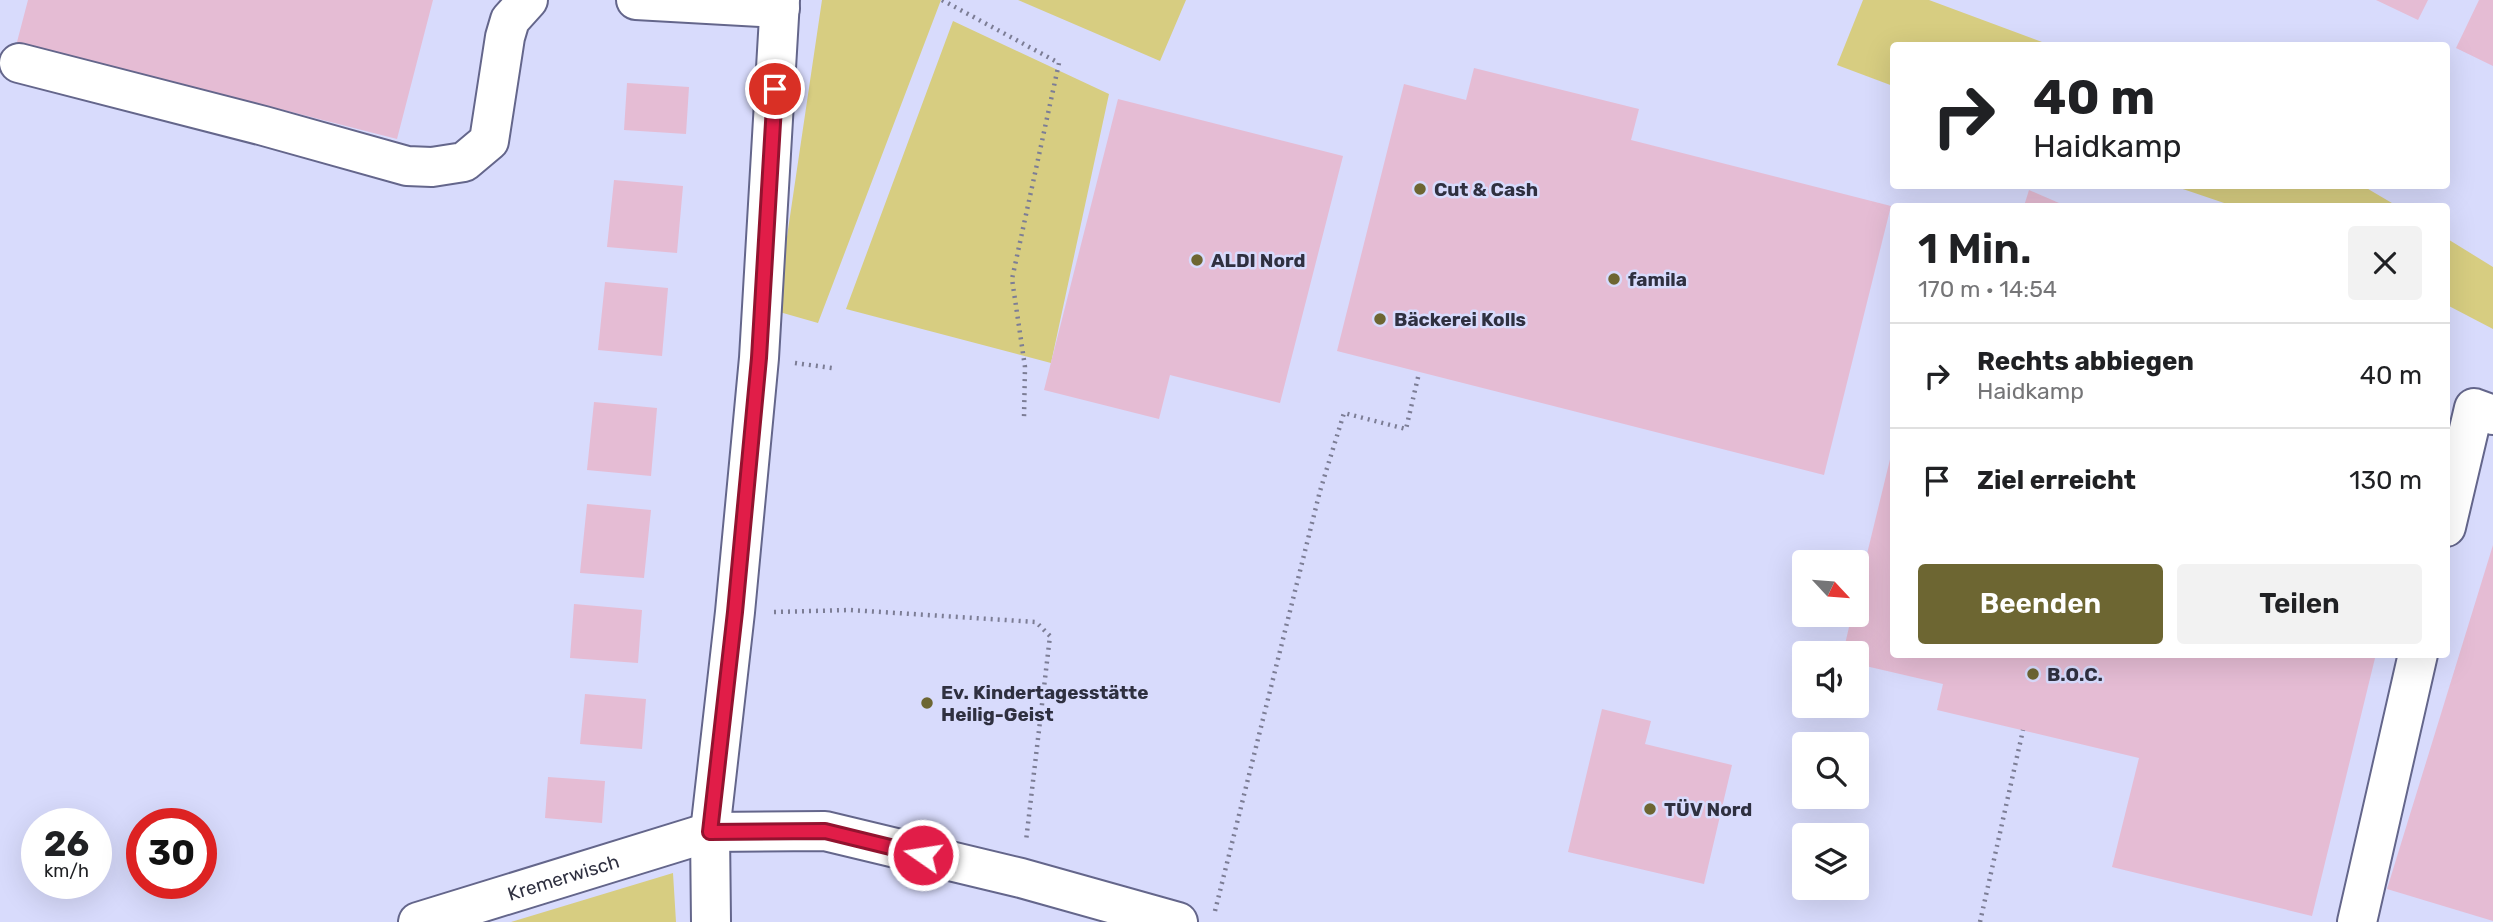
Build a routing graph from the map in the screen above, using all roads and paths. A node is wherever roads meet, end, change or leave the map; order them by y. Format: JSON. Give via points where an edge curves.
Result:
{"nodes":[{"id":1,"x":527,"y":0,"type":"edge"},
{"id":2,"x":636,"y":0,"type":"edge"},
{"id":3,"x":942,"y":0,"type":"edge"},
{"id":4,"x":780,"y":4,"type":"edge"},
{"id":5,"x":19,"y":63,"type":"dead end"},
{"id":6,"x":1419,"y":373,"type":"dead end"},
{"id":7,"x":2493,"y":415,"type":"edge"},
{"id":8,"x":1024,"y":418,"type":"dead end"},
{"id":9,"x":2450,"y":510,"type":"edge"},
{"id":10,"x":735,"y":612,"type":"junction"},
{"id":11,"x":2417,"y":658,"type":"edge"},
{"id":12,"x":2023,"y":730,"type":"dead end"},
{"id":13,"x":710,"y":832,"type":"junction"},
{"id":14,"x":1021,"y":878,"type":"junction"},
{"id":15,"x":418,"y":922,"type":"edge"},
{"id":16,"x":711,"y":922,"type":"edge"},
{"id":17,"x":1178,"y":922,"type":"edge"},
{"id":18,"x":1212,"y":922,"type":"edge"},
{"id":19,"x":1980,"y":922,"type":"edge"},
{"id":20,"x":2357,"y":922,"type":"edge"}],
"edges":[{"from":1,"to":5,"type":"street","via":[[510,20],[505,37],[489,141],[464,162],[432,167],[407,166]]},
{"from":2,"to":4,"type":"street"},
{"from":3,"to":8,"type":"path","via":[[1059,63],[1013,279],[1026,367]]},
{"from":4,"to":10,"type":"street","via":[[759,358]]},
{"from":6,"to":18,"type":"path","via":[[1406,429],[1344,414],[1320,491]]},
{"from":7,"to":9,"type":"street","via":[[2474,408]]},
{"from":10,"to":13,"type":"street"},
{"from":10,"to":14,"type":"path","via":[[850,610],[1036,622],[1050,636]]},
{"from":11,"to":20,"type":"street"},
{"from":12,"to":19,"type":"path"},
{"from":13,"to":14,"type":"street","name":"Kremerwisch","via":[[825,831]]},
{"from":13,"to":15,"type":"street","name":"Kremerwisch"},
{"from":13,"to":16,"type":"street"},
{"from":14,"to":17,"type":"street","name":"Kremerwisch"}]}
